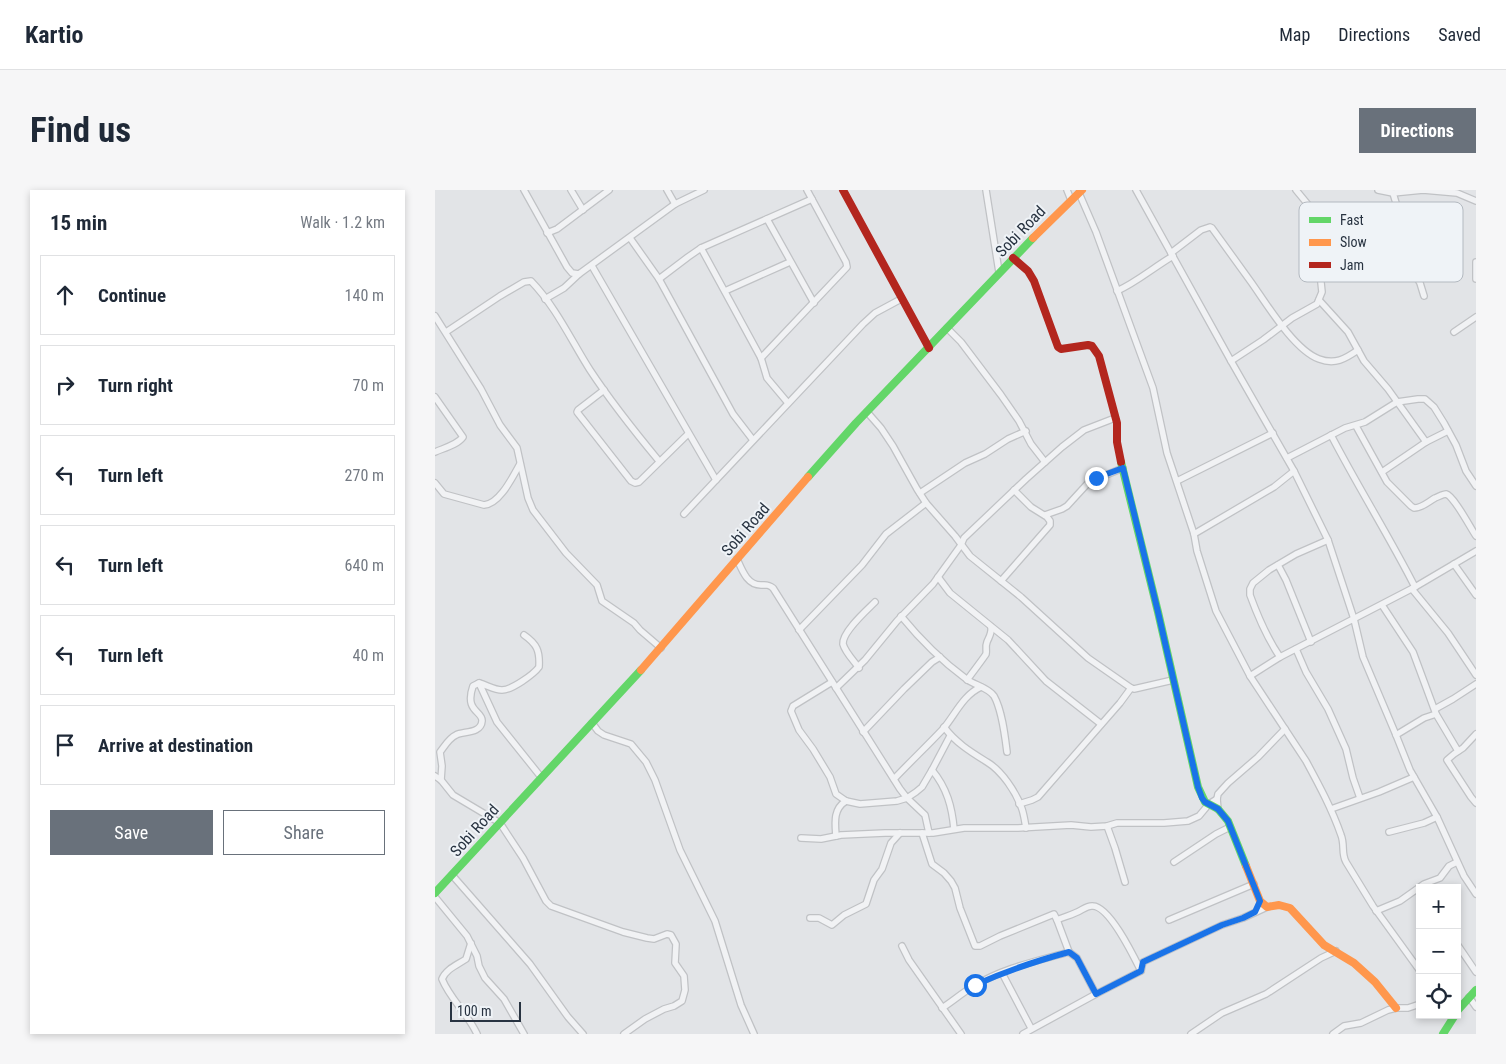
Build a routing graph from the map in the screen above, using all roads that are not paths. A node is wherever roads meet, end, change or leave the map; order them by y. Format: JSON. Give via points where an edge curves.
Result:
{"nodes":[{"id":1,"x":524,"y":190,"type":"edge"},
{"id":2,"x":571,"y":190,"type":"edge"},
{"id":3,"x":609,"y":190,"type":"edge"},
{"id":4,"x":667,"y":190,"type":"edge"},
{"id":5,"x":704,"y":190,"type":"edge"},
{"id":6,"x":807,"y":190,"type":"edge"},
{"id":7,"x":843,"y":190,"type":"edge"},
{"id":8,"x":986,"y":190,"type":"edge"},
{"id":9,"x":1067,"y":190,"type":"edge"},
{"id":10,"x":1136,"y":190,"type":"edge"},
{"id":11,"x":1296,"y":190,"type":"edge"},
{"id":12,"x":1378,"y":190,"type":"edge"},
{"id":13,"x":1080,"y":191,"type":"edge"},
{"id":14,"x":1393,"y":193,"type":"junction"},
{"id":15,"x":812,"y":199,"type":"junction"},
{"id":16,"x":1071,"y":200,"type":"junction"},
{"id":17,"x":1476,"y":200,"type":"edge"},
{"id":18,"x":1306,"y":202,"type":"edge"},
{"id":19,"x":1396,"y":202,"type":"edge"},
{"id":20,"x":675,"y":204,"type":"junction"},
{"id":21,"x":583,"y":210,"type":"junction"},
{"id":22,"x":767,"y":219,"type":"junction"},
{"id":23,"x":547,"y":232,"type":"junction"},
{"id":24,"x":630,"y":238,"type":"junction"},
{"id":25,"x":701,"y":248,"type":"junction"},
{"id":26,"x":1172,"y":255,"type":"junction"},
{"id":27,"x":1013,"y":258,"type":"junction"},
{"id":28,"x":790,"y":262,"type":"junction"},
{"id":29,"x":1476,"y":262,"type":"edge"},
{"id":30,"x":592,"y":266,"type":"junction"},
{"id":31,"x":999,"y":272,"type":"junction"},
{"id":32,"x":579,"y":274,"type":"junction"},
{"id":33,"x":659,"y":279,"type":"junction"},
{"id":34,"x":1476,"y":279,"type":"edge"},
{"id":35,"x":1321,"y":282,"type":"edge"},
{"id":36,"x":1419,"y":282,"type":"edge"},
{"id":37,"x":725,"y":291,"type":"junction"},
{"id":38,"x":1117,"y":292,"type":"junction"},
{"id":39,"x":1424,"y":296,"type":"dead end"},
{"id":40,"x":545,"y":299,"type":"junction"},
{"id":41,"x":901,"y":299,"type":"junction"},
{"id":42,"x":1319,"y":300,"type":"junction"},
{"id":43,"x":814,"y":303,"type":"junction"},
{"id":44,"x":435,"y":316,"type":"edge"},
{"id":45,"x":1476,"y":317,"type":"edge"},
{"id":46,"x":1281,"y":326,"type":"junction"},
{"id":47,"x":947,"y":328,"type":"junction"},
{"id":48,"x":446,"y":332,"type":"junction"},
{"id":49,"x":1454,"y":332,"type":"dead end"},
{"id":50,"x":929,"y":348,"type":"junction"},
{"id":51,"x":1358,"y":350,"type":"junction"},
{"id":52,"x":761,"y":358,"type":"junction"},
{"id":53,"x":1231,"y":361,"type":"junction"},
{"id":54,"x":604,"y":390,"type":"junction"},
{"id":55,"x":436,"y":399,"type":"edge"},
{"id":56,"x":1397,"y":402,"type":"junction"},
{"id":57,"x":788,"y":404,"type":"junction"},
{"id":58,"x":867,"y":412,"type":"junction"},
{"id":59,"x":1115,"y":418,"type":"junction"},
{"id":60,"x":1356,"y":426,"type":"junction"},
{"id":61,"x":1026,"y":431,"type":"junction"},
{"id":62,"x":1448,"y":431,"type":"junction"},
{"id":63,"x":1273,"y":433,"type":"junction"},
{"id":64,"x":688,"y":434,"type":"junction"},
{"id":65,"x":1331,"y":435,"type":"junction"},
{"id":66,"x":753,"y":440,"type":"junction"},
{"id":67,"x":1426,"y":442,"type":"junction"},
{"id":68,"x":435,"y":452,"type":"edge"},
{"id":69,"x":1287,"y":458,"type":"junction"},
{"id":70,"x":659,"y":461,"type":"junction"},
{"id":71,"x":1045,"y":462,"type":"junction"},
{"id":72,"x":520,"y":464,"type":"junction"},
{"id":73,"x":1123,"y":468,"type":"junction"},
{"id":74,"x":1294,"y":471,"type":"junction"},
{"id":75,"x":1382,"y":472,"type":"junction"},
{"id":76,"x":716,"y":480,"type":"junction"},
{"id":77,"x":1177,"y":481,"type":"junction"},
{"id":78,"x":435,"y":483,"type":"edge"},
{"id":79,"x":1476,"y":486,"type":"edge"},
{"id":80,"x":1014,"y":490,"type":"junction"},
{"id":81,"x":920,"y":493,"type":"junction"},
{"id":82,"x":926,"y":503,"type":"junction"},
{"id":83,"x":684,"y":514,"type":"dead end"},
{"id":84,"x":1045,"y":515,"type":"junction"},
{"id":85,"x":1194,"y":534,"type":"junction"},
{"id":86,"x":1476,"y":536,"type":"edge"},
{"id":87,"x":1328,"y":540,"type":"junction"},
{"id":88,"x":961,"y":545,"type":"junction"},
{"id":89,"x":1476,"y":551,"type":"edge"},
{"id":90,"x":737,"y":559,"type":"junction"},
{"id":91,"x":1454,"y":564,"type":"junction"},
{"id":92,"x":1278,"y":565,"type":"junction"},
{"id":93,"x":938,"y":578,"type":"junction"},
{"id":94,"x":1001,"y":580,"type":"junction"},
{"id":95,"x":1414,"y":588,"type":"junction"},
{"id":96,"x":1476,"y":595,"type":"edge"},
{"id":97,"x":875,"y":602,"type":"dead end"},
{"id":98,"x":1382,"y":605,"type":"junction"},
{"id":99,"x":901,"y":616,"type":"junction"},
{"id":100,"x":1354,"y":619,"type":"junction"},
{"id":101,"x":991,"y":627,"type":"junction"},
{"id":102,"x":799,"y":630,"type":"junction"},
{"id":103,"x":524,"y":635,"type":"dead end"},
{"id":104,"x":1311,"y":642,"type":"junction"},
{"id":105,"x":661,"y":648,"type":"junction"},
{"id":106,"x":1296,"y":649,"type":"junction"},
{"id":107,"x":933,"y":650,"type":"junction"},
{"id":108,"x":940,"y":657,"type":"junction"},
{"id":109,"x":1280,"y":657,"type":"junction"},
{"id":110,"x":932,"y":662,"type":"junction"},
{"id":111,"x":859,"y":668,"type":"junction"},
{"id":112,"x":1476,"y":674,"type":"edge"},
{"id":113,"x":1250,"y":676,"type":"junction"},
{"id":114,"x":1173,"y":680,"type":"junction"},
{"id":115,"x":969,"y":681,"type":"junction"},
{"id":116,"x":479,"y":683,"type":"junction"},
{"id":117,"x":1476,"y":684,"type":"edge"},
{"id":118,"x":834,"y":685,"type":"junction"},
{"id":119,"x":981,"y":687,"type":"junction"},
{"id":120,"x":1131,"y":688,"type":"junction"},
{"id":121,"x":973,"y":690,"type":"junction"},
{"id":122,"x":1436,"y":712,"type":"junction"},
{"id":123,"x":592,"y":723,"type":"junction"},
{"id":124,"x":1101,"y":724,"type":"junction"},
{"id":125,"x":944,"y":727,"type":"junction"},
{"id":126,"x":1285,"y":729,"type":"junction"},
{"id":127,"x":863,"y":732,"type":"junction"},
{"id":128,"x":1476,"y":734,"type":"edge"},
{"id":129,"x":1395,"y":735,"type":"junction"},
{"id":130,"x":950,"y":736,"type":"junction"},
{"id":131,"x":1458,"y":751,"type":"junction"},
{"id":132,"x":437,"y":752,"type":"edge"},
{"id":133,"x":1007,"y":752,"type":"dead end"},
{"id":134,"x":932,"y":770,"type":"junction"},
{"id":135,"x":435,"y":776,"type":"edge"},
{"id":136,"x":541,"y":777,"type":"junction"},
{"id":137,"x":1414,"y":777,"type":"junction"},
{"id":138,"x":894,"y":779,"type":"junction"},
{"id":139,"x":441,"y":780,"type":"junction"},
{"id":140,"x":907,"y":798,"type":"junction"},
{"id":141,"x":1360,"y":798,"type":"junction"},
{"id":142,"x":1217,"y":799,"type":"junction"},
{"id":143,"x":846,"y":801,"type":"junction"},
{"id":144,"x":1476,"y":802,"type":"edge"},
{"id":145,"x":1019,"y":804,"type":"junction"},
{"id":146,"x":1209,"y":804,"type":"junction"},
{"id":147,"x":1218,"y":809,"type":"junction"},
{"id":148,"x":1331,"y":809,"type":"junction"},
{"id":149,"x":1437,"y":817,"type":"junction"},
{"id":150,"x":500,"y":823,"type":"junction"},
{"id":151,"x":1107,"y":826,"type":"junction"},
{"id":152,"x":1230,"y":827,"type":"junction"},
{"id":153,"x":1026,"y":828,"type":"junction"},
{"id":154,"x":954,"y":829,"type":"junction"},
{"id":155,"x":1389,"y":832,"type":"dead end"},
{"id":156,"x":900,"y":833,"type":"junction"},
{"id":157,"x":922,"y":833,"type":"junction"},
{"id":158,"x":929,"y":833,"type":"junction"},
{"id":159,"x":836,"y":836,"type":"junction"},
{"id":160,"x":801,"y":838,"type":"dead end"},
{"id":161,"x":1174,"y":862,"type":"dead end"},
{"id":162,"x":1457,"y":862,"type":"junction"},
{"id":163,"x":451,"y":875,"type":"junction"},
{"id":164,"x":1125,"y":882,"type":"dead end"},
{"id":165,"x":1254,"y":884,"type":"junction"},
{"id":166,"x":435,"y":892,"type":"edge"},
{"id":167,"x":1476,"y":894,"type":"edge"},
{"id":168,"x":435,"y":898,"type":"edge"},
{"id":169,"x":1260,"y":901,"type":"junction"},
{"id":170,"x":1267,"y":907,"type":"junction"},
{"id":171,"x":1377,"y":911,"type":"junction"},
{"id":172,"x":1255,"y":912,"type":"junction"},
{"id":173,"x":810,"y":918,"type":"dead end"},
{"id":174,"x":1057,"y":920,"type":"junction"},
{"id":175,"x":1169,"y":920,"type":"dead end"},
{"id":176,"x":471,"y":943,"type":"junction"},
{"id":177,"x":1324,"y":944,"type":"junction"},
{"id":178,"x":902,"y":946,"type":"dead end"},
{"id":179,"x":1461,"y":950,"type":"edge"},
{"id":180,"x":1336,"y":951,"type":"junction"},
{"id":181,"x":1069,"y":952,"type":"junction"},
{"id":182,"x":1321,"y":958,"type":"junction"},
{"id":183,"x":1416,"y":965,"type":"edge"},
{"id":184,"x":1141,"y":971,"type":"junction"},
{"id":185,"x":1476,"y":972,"type":"edge"},
{"id":186,"x":1002,"y":973,"type":"junction"},
{"id":187,"x":1476,"y":990,"type":"edge"},
{"id":188,"x":1096,"y":994,"type":"junction"},
{"id":189,"x":1469,"y":997,"type":"junction"},
{"id":190,"x":1416,"y":1005,"type":"edge"},
{"id":191,"x":1461,"y":1006,"type":"edge"},
{"id":192,"x":1476,"y":1007,"type":"edge"},
{"id":193,"x":942,"y":1008,"type":"junction"},
{"id":194,"x":1396,"y":1008,"type":"junction"},
{"id":195,"x":1452,"y":1019,"type":"edge"},
{"id":196,"x":1031,"y":1028,"type":"junction"},
{"id":197,"x":477,"y":1034,"type":"edge"},
{"id":198,"x":524,"y":1034,"type":"edge"},
{"id":199,"x":583,"y":1034,"type":"edge"},
{"id":200,"x":624,"y":1034,"type":"edge"},
{"id":201,"x":754,"y":1034,"type":"edge"},
{"id":202,"x":961,"y":1034,"type":"edge"},
{"id":203,"x":1023,"y":1034,"type":"edge"},
{"id":204,"x":1191,"y":1034,"type":"edge"},
{"id":205,"x":1333,"y":1034,"type":"edge"},
{"id":206,"x":1443,"y":1034,"type":"edge"}],
"edges":[{"from":1,"to":23,"type":"street"},
{"from":2,"to":21,"type":"street"},
{"from":3,"to":21,"type":"street"},
{"from":4,"to":20,"type":"street"},
{"from":5,"to":20,"type":"street"},
{"from":6,"to":15,"type":"street"},
{"from":7,"to":41,"type":"main road"},
{"from":8,"to":31,"type":"street"},
{"from":9,"to":16,"type":"street"},
{"from":10,"to":26,"type":"street"},
{"from":11,"to":18,"type":"street"},
{"from":12,"to":14,"type":"street"},
{"from":13,"to":16,"type":"main road","name":"Sobi Road"},
{"from":13,"to":38,"type":"street"},
{"from":14,"to":17,"type":"street","via":[[1423,190],[1457,193]]},
{"from":14,"to":19,"type":"street"},
{"from":15,"to":22,"type":"street"},
{"from":15,"to":43,"type":"street","via":[[847,266]]},
{"from":16,"to":27,"type":"main road","name":"Sobi Road"},
{"from":20,"to":24,"type":"street"},
{"from":21,"to":23,"type":"street","via":[[557,229]]},
{"from":22,"to":25,"type":"street"},
{"from":22,"to":28,"type":"street"},
{"from":23,"to":32,"type":"street","via":[[567,267],[572,273]]},
{"from":24,"to":30,"type":"street"},
{"from":24,"to":33,"type":"street"},
{"from":25,"to":33,"type":"street"},
{"from":25,"to":37,"type":"street"},
{"from":26,"to":38,"type":"street"},
{"from":26,"to":46,"type":"street","via":[[1201,230],[1213,228]]},
{"from":26,"to":53,"type":"street"},
{"from":27,"to":31,"type":"main road","name":"Sobi Road"},
{"from":27,"to":59,"type":"main road","via":[[1034,281],[1058,347],[1092,346],[1099,356]]},
{"from":28,"to":37,"type":"street"},
{"from":28,"to":43,"type":"street"},
{"from":29,"to":34,"type":"street"},
{"from":30,"to":32,"type":"street"},
{"from":30,"to":64,"type":"street"},
{"from":31,"to":47,"type":"main road","name":"Sobi Road"},
{"from":32,"to":40,"type":"street"},
{"from":33,"to":66,"type":"street","via":[[733,414]]},
{"from":35,"to":42,"type":"street"},
{"from":36,"to":39,"type":"street"},
{"from":37,"to":52,"type":"street"},
{"from":38,"to":77,"type":"street","via":[[1153,388],[1167,453]]},
{"from":40,"to":48,"type":"street","via":[[531,281],[524,282]]},
{"from":40,"to":54,"type":"street"},
{"from":41,"to":50,"type":"main road"},
{"from":41,"to":57,"type":"street","via":[[875,313],[863,324]]},
{"from":42,"to":46,"type":"street"},
{"from":42,"to":51,"type":"street","via":[[1348,332]]},
{"from":43,"to":52,"type":"street"},
{"from":44,"to":48,"type":"street"},
{"from":45,"to":49,"type":"street"},
{"from":46,"to":51,"type":"street","via":[[1308,353],[1319,359],[1341,360]]},
{"from":46,"to":53,"type":"street"},
{"from":47,"to":50,"type":"main road","name":"Sobi Road"},
{"from":47,"to":61,"type":"street","via":[[961,342]]},
{"from":48,"to":72,"type":"street","via":[[517,448]]},
{"from":50,"to":58,"type":"main road","name":"Sobi Road"},
{"from":51,"to":56,"type":"street"},
{"from":52,"to":57,"type":"street","via":[[767,378]]},
{"from":53,"to":63,"type":"street"},
{"from":54,"to":70,"type":"street"},
{"from":54,"to":70,"type":"street","via":[[577,411],[585,422],[631,481],[639,482]]},
{"from":55,"to":68,"type":"street","via":[[463,437]]},
{"from":56,"to":60,"type":"street"},
{"from":56,"to":62,"type":"street","via":[[1425,399],[1434,407]]},
{"from":56,"to":67,"type":"street"},
{"from":57,"to":66,"type":"street"},
{"from":58,"to":81,"type":"street","via":[[893,446]]},
{"from":58,"to":90,"type":"main road","name":"Sobi Road"},
{"from":59,"to":71,"type":"street","via":[[1084,430]]},
{"from":59,"to":73,"type":"main road"},
{"from":60,"to":65,"type":"street"},
{"from":60,"to":75,"type":"street"},
{"from":61,"to":71,"type":"street","via":[[1031,444]]},
{"from":61,"to":81,"type":"street","via":[[965,462]]},
{"from":62,"to":67,"type":"street"},
{"from":62,"to":79,"type":"street"},
{"from":63,"to":69,"type":"street"},
{"from":63,"to":77,"type":"street"},
{"from":64,"to":70,"type":"street"},
{"from":64,"to":76,"type":"street"},
{"from":65,"to":69,"type":"street"},
{"from":65,"to":95,"type":"street"},
{"from":66,"to":76,"type":"street"},
{"from":67,"to":75,"type":"street"},
{"from":69,"to":74,"type":"street"},
{"from":71,"to":80,"type":"street"},
{"from":72,"to":78,"type":"street","via":[[505,490],[489,505],[444,494]]},
{"from":72,"to":105,"type":"street","via":[[533,510],[597,584],[602,601],[634,623]]},
{"from":73,"to":84,"type":"street","via":[[1089,482],[1067,506]]},
{"from":73,"to":114,"type":"main road"},
{"from":74,"to":85,"type":"street"},
{"from":74,"to":87,"type":"street"},
{"from":75,"to":86,"type":"street","via":[[1387,482],[1414,508],[1448,495]]},
{"from":76,"to":83,"type":"street"},
{"from":77,"to":85,"type":"street"},
{"from":80,"to":84,"type":"street","via":[[1031,507]]},
{"from":80,"to":88,"type":"street"},
{"from":81,"to":82,"type":"street"},
{"from":82,"to":88,"type":"street"},
{"from":82,"to":102,"type":"street","via":[[887,534]]},
{"from":84,"to":94,"type":"street","via":[[1050,525]]},
{"from":85,"to":113,"type":"street","via":[[1215,611]]},
{"from":87,"to":92,"type":"street"},
{"from":87,"to":100,"type":"street"},
{"from":88,"to":93,"type":"street"},
{"from":88,"to":94,"type":"street"},
{"from":89,"to":91,"type":"street"},
{"from":90,"to":102,"type":"street","via":[[750,582],[773,588]]},
{"from":90,"to":105,"type":"main road","name":"Sobi Road"},
{"from":91,"to":95,"type":"street"},
{"from":91,"to":96,"type":"street"},
{"from":92,"to":104,"type":"street"},
{"from":92,"to":109,"type":"street","via":[[1253,583],[1250,595]]},
{"from":93,"to":99,"type":"street"},
{"from":93,"to":101,"type":"street"},
{"from":94,"to":120,"type":"street","via":[[1088,658]]},
{"from":95,"to":98,"type":"street"},
{"from":95,"to":112,"type":"street"},
{"from":97,"to":111,"type":"street","via":[[843,640]]},
{"from":98,"to":100,"type":"street"},
{"from":98,"to":122,"type":"street","via":[[1413,652]]},
{"from":99,"to":107,"type":"street"},
{"from":99,"to":111,"type":"street"},
{"from":100,"to":104,"type":"street"},
{"from":100,"to":129,"type":"street","via":[[1363,657]]},
{"from":101,"to":115,"type":"street","via":[[985,657]]},
{"from":101,"to":124,"type":"street","via":[[1008,640],[1046,681]]},
{"from":102,"to":118,"type":"street"},
{"from":103,"to":116,"type":"street","via":[[538,650],[539,667],[535,672],[503,690]]},
{"from":104,"to":106,"type":"street"},
{"from":105,"to":123,"type":"main road","name":"Sobi Road"},
{"from":106,"to":109,"type":"street"},
{"from":106,"to":141,"type":"street","via":[[1346,749]]},
{"from":107,"to":108,"type":"street"},
{"from":107,"to":110,"type":"street"},
{"from":108,"to":110,"type":"street"},
{"from":108,"to":115,"type":"street"},
{"from":109,"to":113,"type":"street"},
{"from":110,"to":127,"type":"street"},
{"from":111,"to":118,"type":"street"},
{"from":113,"to":126,"type":"street"},
{"from":114,"to":120,"type":"street"},
{"from":114,"to":146,"type":"main road","via":[[1198,787],[1202,798]]},
{"from":115,"to":119,"type":"street"},
{"from":115,"to":121,"type":"street"},
{"from":116,"to":132,"type":"street","via":[[473,686],[470,703],[483,721],[474,731],[455,735]]},
{"from":116,"to":136,"type":"street","via":[[497,722]]},
{"from":117,"to":122,"type":"street"},
{"from":118,"to":127,"type":"street"},
{"from":118,"to":143,"type":"street","via":[[793,706],[791,712],[830,777],[836,794]]},
{"from":119,"to":121,"type":"street"},
{"from":119,"to":133,"type":"street","via":[[995,697]]},
{"from":120,"to":124,"type":"street"},
{"from":121,"to":125,"type":"street"},
{"from":122,"to":129,"type":"street"},
{"from":122,"to":131,"type":"street"},
{"from":123,"to":136,"type":"main road","name":"Sobi Road"},
{"from":123,"to":201,"type":"street","via":[[598,732],[631,744],[646,762],[680,850],[715,921],[741,1005]]},
{"from":124,"to":145,"type":"street","via":[[1038,797]]},
{"from":125,"to":130,"type":"street"},
{"from":125,"to":138,"type":"street"},
{"from":126,"to":142,"type":"street","via":[[1228,783]]},
{"from":126,"to":148,"type":"street"},
{"from":127,"to":138,"type":"street"},
{"from":128,"to":131,"type":"street"},
{"from":129,"to":137,"type":"street"},
{"from":130,"to":134,"type":"street"},
{"from":130,"to":145,"type":"street","via":[[995,769]]},
{"from":131,"to":144,"type":"street","via":[[1447,760]]},
{"from":132,"to":139,"type":"street","via":[[442,766]]},
{"from":134,"to":140,"type":"street","via":[[922,786]]},
{"from":134,"to":154,"type":"street","via":[[947,793]]},
{"from":135,"to":139,"type":"street"},
{"from":136,"to":150,"type":"main road","name":"Sobi Road"},
{"from":137,"to":141,"type":"street"},
{"from":137,"to":149,"type":"street"},
{"from":138,"to":140,"type":"street"},
{"from":139,"to":150,"type":"street","via":[[453,795]]},
{"from":140,"to":143,"type":"street","via":[[860,804]]},
{"from":140,"to":158,"type":"street","via":[[925,815]]},
{"from":141,"to":148,"type":"street"},
{"from":142,"to":146,"type":"street"},
{"from":142,"to":147,"type":"street"},
{"from":143,"to":159,"type":"street","via":[[835,817]]},
{"from":145,"to":153,"type":"street"},
{"from":146,"to":147,"type":"main road"},
{"from":146,"to":151,"type":"street","via":[[1199,816],[1188,821]]},
{"from":147,"to":152,"type":"main road"},
{"from":148,"to":171,"type":"street","via":[[1343,842],[1343,856]]},
{"from":149,"to":155,"type":"street"},
{"from":149,"to":162,"type":"street"},
{"from":150,"to":163,"type":"main road","name":"Sobi Road"},
{"from":150,"to":200,"type":"street","via":[[551,906],[623,932],[652,939],[667,934],[673,938],[677,951],[675,964],[684,976],[682,1000]]},
{"from":151,"to":153,"type":"street"},
{"from":151,"to":164,"type":"street"},
{"from":152,"to":161,"type":"street"},
{"from":152,"to":165,"type":"main road"},
{"from":153,"to":154,"type":"street"},
{"from":154,"to":158,"type":"street"},
{"from":156,"to":157,"type":"street"},
{"from":156,"to":159,"type":"street"},
{"from":156,"to":173,"type":"street","via":[[891,843],[866,904],[832,925],[819,918]]},
{"from":157,"to":158,"type":"street"},
{"from":157,"to":174,"type":"street","via":[[932,864],[955,888],[959,908],[975,946],[1054,914]]},
{"from":159,"to":160,"type":"street"},
{"from":162,"to":167,"type":"street"},
{"from":162,"to":171,"type":"street","via":[[1449,866],[1440,878]]},
{"from":163,"to":166,"type":"main road","name":"Sobi Road"},
{"from":163,"to":199,"type":"street","via":[[530,964]]},
{"from":165,"to":169,"type":"main road"},
{"from":165,"to":175,"type":"street"},
{"from":168,"to":176,"type":"street"},
{"from":169,"to":170,"type":"main road"},
{"from":169,"to":172,"type":"street"},
{"from":170,"to":172,"type":"street"},
{"from":170,"to":177,"type":"main road","via":[[1274,904],[1290,908]]},
{"from":171,"to":183,"type":"street"},
{"from":172,"to":184,"type":"street","via":[[1213,928],[1143,962]]},
{"from":174,"to":181,"type":"street"},
{"from":174,"to":184,"type":"street","via":[[1087,906],[1101,909],[1123,937]]},
{"from":176,"to":197,"type":"street","via":[[466,959],[443,974],[442,979]]},
{"from":176,"to":198,"type":"street","via":[[485,978],[504,999]]},
{"from":177,"to":180,"type":"main road"},
{"from":177,"to":182,"type":"street"},
{"from":178,"to":193,"type":"street"},
{"from":179,"to":185,"type":"street"},
{"from":180,"to":182,"type":"street"},
{"from":180,"to":194,"type":"main road","via":[[1375,982]]},
{"from":181,"to":186,"type":"street"},
{"from":181,"to":188,"type":"street","via":[[1077,958]]},
{"from":182,"to":204,"type":"street","via":[[1266,994],[1222,1013]]},
{"from":184,"to":188,"type":"street"},
{"from":186,"to":193,"type":"street","via":[[975,985]]},
{"from":186,"to":196,"type":"street"},
{"from":187,"to":189,"type":"main road"},
{"from":188,"to":196,"type":"street"},
{"from":189,"to":191,"type":"main road"},
{"from":189,"to":192,"type":"street"},
{"from":190,"to":194,"type":"street"},
{"from":193,"to":202,"type":"street"},
{"from":194,"to":205,"type":"street","via":[[1361,1023],[1344,1026]]},
{"from":195,"to":206,"type":"main road"},
{"from":196,"to":203,"type":"street"}]}
